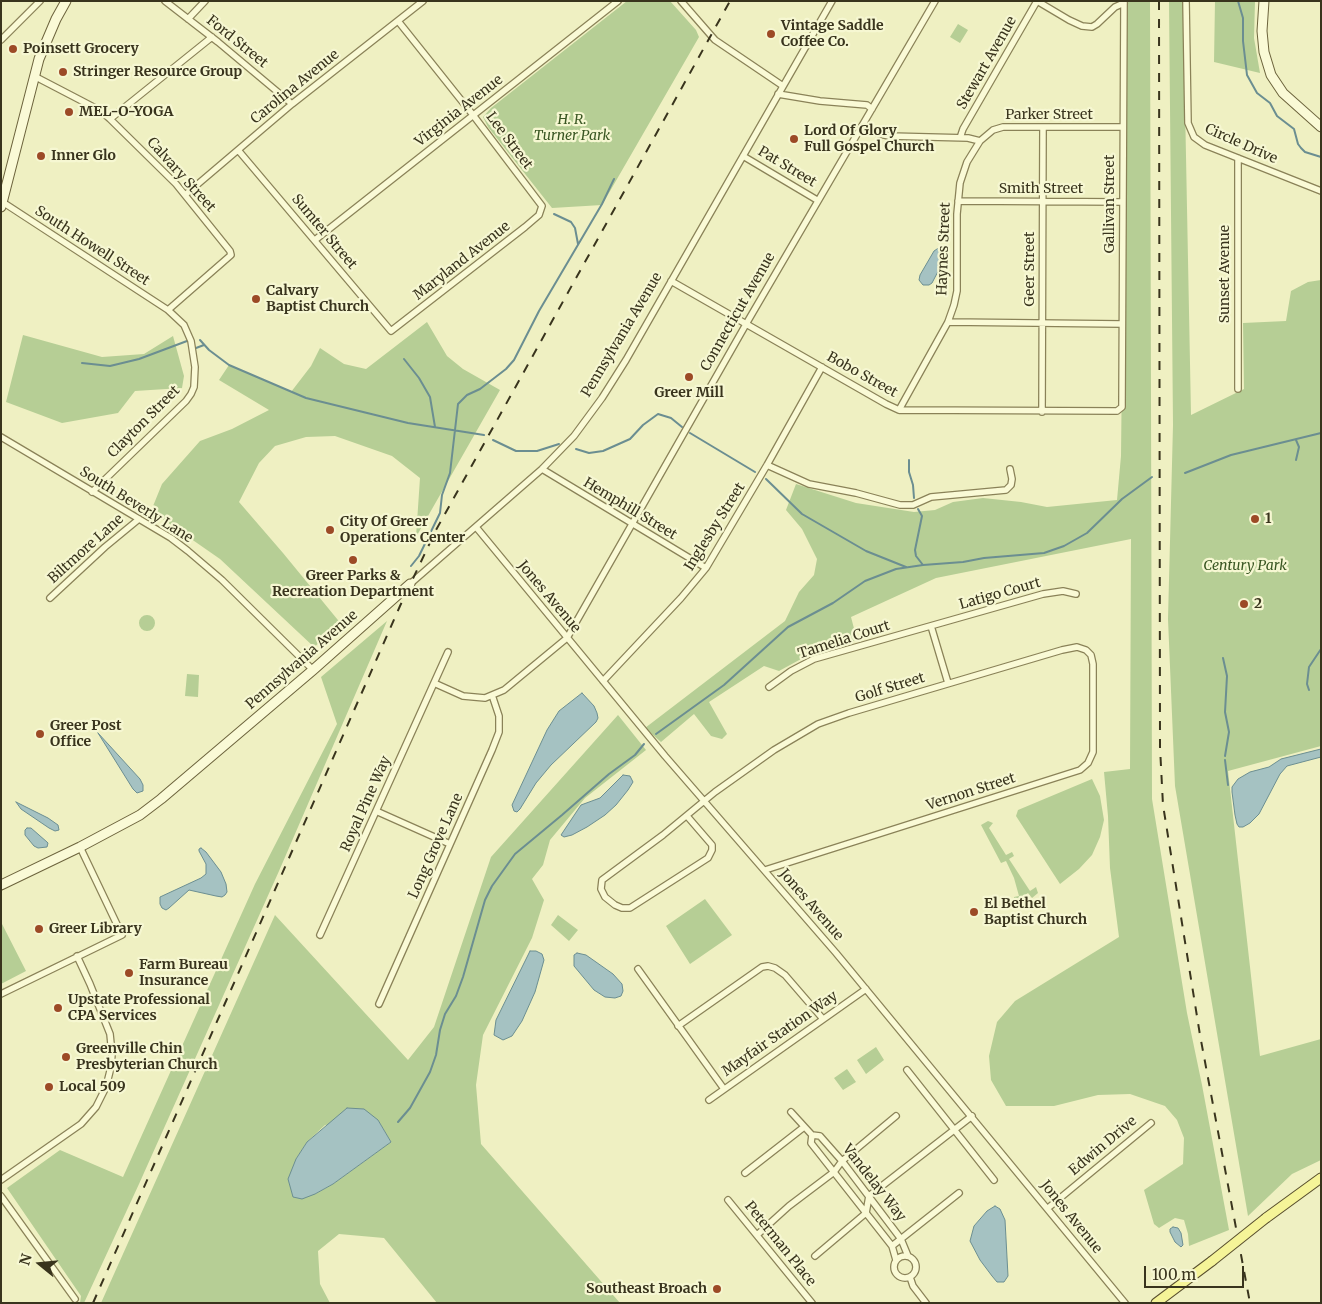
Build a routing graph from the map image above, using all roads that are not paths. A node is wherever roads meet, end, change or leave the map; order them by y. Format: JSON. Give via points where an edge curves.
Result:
{"nodes":[{"id":1,"x":40,"y":1,"type":"edge"},
{"id":2,"x":165,"y":1,"type":"edge"},
{"id":3,"x":205,"y":1,"type":"edge"},
{"id":4,"x":423,"y":1,"type":"edge"},
{"id":5,"x":618,"y":1,"type":"edge"},
{"id":6,"x":681,"y":1,"type":"edge"},
{"id":7,"x":832,"y":1,"type":"edge"},
{"id":8,"x":935,"y":1,"type":"edge"},
{"id":9,"x":1037,"y":1,"type":"edge"},
{"id":10,"x":1186,"y":1,"type":"edge"},
{"id":11,"x":1264,"y":1,"type":"edge"},
{"id":12,"x":64,"y":2,"type":"edge"},
{"id":13,"x":1124,"y":2,"type":"edge"},
{"id":14,"x":188,"y":19,"type":"junction"},
{"id":15,"x":398,"y":21,"type":"junction"},
{"id":16,"x":212,"y":37,"type":"junction"},
{"id":17,"x":1,"y":40,"type":"edge"},
{"id":18,"x":34,"y":76,"type":"junction"},
{"id":19,"x":783,"y":86,"type":"junction"},
{"id":20,"x":778,"y":94,"type":"junction"},
{"id":21,"x":292,"y":104,"type":"junction"},
{"id":22,"x":872,"y":109,"type":"junction"},
{"id":23,"x":474,"y":115,"type":"junction"},
{"id":24,"x":110,"y":119,"type":"junction"},
{"id":25,"x":862,"y":126,"type":"junction"},
{"id":26,"x":1043,"y":127,"type":"junction"},
{"id":27,"x":1123,"y":128,"type":"junction"},
{"id":28,"x":1321,"y":128,"type":"edge"},
{"id":29,"x":960,"y":138,"type":"junction"},
{"id":30,"x":980,"y":141,"type":"junction"},
{"id":31,"x":238,"y":150,"type":"junction"},
{"id":32,"x":743,"y":156,"type":"junction"},
{"id":33,"x":1238,"y":158,"type":"junction"},
{"id":34,"x":1321,"y":191,"type":"edge"},
{"id":35,"x":185,"y":195,"type":"junction"},
{"id":36,"x":818,"y":200,"type":"junction"},
{"id":37,"x":958,"y":201,"type":"junction"},
{"id":38,"x":1042,"y":201,"type":"junction"},
{"id":39,"x":1123,"y":202,"type":"junction"},
{"id":40,"x":2,"y":204,"type":"edge"},
{"id":41,"x":542,"y":206,"type":"joint"},
{"id":42,"x":315,"y":240,"type":"junction"},
{"id":43,"x":671,"y":281,"type":"junction"},
{"id":44,"x":168,"y":310,"type":"junction"},
{"id":45,"x":948,"y":322,"type":"junction"},
{"id":46,"x":746,"y":324,"type":"junction"},
{"id":47,"x":1042,"y":324,"type":"junction"},
{"id":48,"x":1122,"y":324,"type":"junction"},
{"id":49,"x":391,"y":331,"type":"joint"},
{"id":50,"x":822,"y":367,"type":"junction"},
{"id":51,"x":1238,"y":389,"type":"dead end"},
{"id":52,"x":1122,"y":407,"type":"joint"},
{"id":53,"x":899,"y":410,"type":"junction"},
{"id":54,"x":1042,"y":412,"type":"junction"},
{"id":55,"x":1,"y":437,"type":"edge"},
{"id":56,"x":767,"y":465,"type":"junction"},
{"id":57,"x":542,"y":469,"type":"junction"},
{"id":58,"x":1010,"y":469,"type":"dead end"},
{"id":59,"x":92,"y":492,"type":"junction"},
{"id":60,"x":139,"y":519,"type":"junction"},
{"id":61,"x":632,"y":524,"type":"junction"},
{"id":62,"x":476,"y":527,"type":"junction"},
{"id":63,"x":706,"y":568,"type":"junction"},
{"id":64,"x":410,"y":584,"type":"joint"},
{"id":65,"x":1076,"y":594,"type":"dead end"},
{"id":66,"x":50,"y":598,"type":"dead end"},
{"id":67,"x":931,"y":626,"type":"junction"},
{"id":68,"x":567,"y":638,"type":"junction"},
{"id":69,"x":448,"y":652,"type":"dead end"},
{"id":70,"x":1093,"y":664,"type":"joint"},
{"id":71,"x":313,"y":670,"type":"junction"},
{"id":72,"x":603,"y":681,"type":"junction"},
{"id":73,"x":434,"y":683,"type":"junction"},
{"id":74,"x":948,"y":684,"type":"junction"},
{"id":75,"x":769,"y":687,"type":"dead end"},
{"id":76,"x":492,"y":695,"type":"junction"},
{"id":77,"x":705,"y":801,"type":"junction"},
{"id":78,"x":376,"y":811,"type":"junction"},
{"id":79,"x":687,"y":816,"type":"junction"},
{"id":80,"x":450,"y":844,"type":"junction"},
{"id":81,"x":80,"y":847,"type":"junction"},
{"id":82,"x":765,"y":870,"type":"junction"},
{"id":83,"x":1,"y":885,"type":"edge"},
{"id":84,"x":320,"y":935,"type":"dead end"},
{"id":85,"x":77,"y":956,"type":"junction"},
{"id":86,"x":638,"y":969,"type":"dead end"},
{"id":87,"x":866,"y":989,"type":"junction"},
{"id":88,"x":1,"y":994,"type":"edge"},
{"id":89,"x":379,"y":1004,"type":"dead end"},
{"id":90,"x":823,"y":1019,"type":"junction"},
{"id":91,"x":678,"y":1026,"type":"junction"},
{"id":92,"x":907,"y":1070,"type":"dead end"},
{"id":93,"x":724,"y":1089,"type":"junction"},
{"id":94,"x":709,"y":1100,"type":"dead end"},
{"id":95,"x":791,"y":1112,"type":"dead end"},
{"id":96,"x":896,"y":1116,"type":"dead end"},
{"id":97,"x":972,"y":1116,"type":"junction"},
{"id":98,"x":1150,"y":1123,"type":"dead end"},
{"id":99,"x":804,"y":1127,"type":"junction"},
{"id":100,"x":954,"y":1129,"type":"junction"},
{"id":101,"x":812,"y":1135,"type":"junction"},
{"id":102,"x":842,"y":1161,"type":"junction"},
{"id":103,"x":834,"y":1172,"type":"junction"},
{"id":104,"x":745,"y":1173,"type":"dead end"},
{"id":105,"x":1321,"y":1178,"type":"edge"},
{"id":106,"x":1,"y":1180,"type":"edge"},
{"id":107,"x":994,"y":1180,"type":"dead end"},
{"id":108,"x":959,"y":1193,"type":"dead end"},
{"id":109,"x":1,"y":1196,"type":"edge"},
{"id":110,"x":870,"y":1196,"type":"junction"},
{"id":111,"x":728,"y":1200,"type":"dead end"},
{"id":112,"x":1048,"y":1208,"type":"junction"},
{"id":113,"x":866,"y":1213,"type":"junction"},
{"id":114,"x":757,"y":1235,"type":"junction"},
{"id":115,"x":901,"y":1238,"type":"junction"},
{"id":116,"x":892,"y":1246,"type":"junction"},
{"id":117,"x":815,"y":1256,"type":"dead end"},
{"id":118,"x":908,"y":1256,"type":"junction"},
{"id":119,"x":896,"y":1260,"type":"junction"},
{"id":120,"x":910,"y":1277,"type":"junction"},
{"id":121,"x":75,"y":1299,"type":"dead end"},
{"id":122,"x":812,"y":1303,"type":"edge"},
{"id":123,"x":926,"y":1303,"type":"edge"},
{"id":124,"x":1125,"y":1303,"type":"edge"},
{"id":125,"x":1156,"y":1303,"type":"edge"}],
"edges":[{"from":1,"to":17,"type":"street"},
{"from":2,"to":14,"type":"street","name":"Ford Street"},
{"from":3,"to":14,"type":"street"},
{"from":4,"to":15,"type":"street","name":"Carolina Avenue"},
{"from":5,"to":23,"type":"street","name":"Virginia Avenue"},
{"from":6,"to":19,"type":"street","via":[[715,40]]},
{"from":7,"to":19,"type":"street","name":"Pennsylvania Avenue"},
{"from":8,"to":22,"type":"street","name":"Connecticut Avenue"},
{"from":9,"to":13,"type":"street","via":[[1069,20],[1092,27]]},
{"from":9,"to":29,"type":"street","name":"Stewart Avenue"},
{"from":10,"to":33,"type":"street","name":"Circle Drive","via":[[1189,128],[1199,142]]},
{"from":11,"to":28,"type":"street","via":[[1262,31],[1271,76],[1283,93]]},
{"from":12,"to":18,"type":"street"},
{"from":13,"to":27,"type":"street","name":"Gallivan Street"},
{"from":14,"to":16,"type":"street","name":"Ford Street"},
{"from":15,"to":21,"type":"street","name":"Carolina Avenue"},
{"from":15,"to":23,"type":"street","name":"Lee Street"},
{"from":16,"to":21,"type":"street","name":"Ford Street"},
{"from":16,"to":24,"type":"street"},
{"from":18,"to":24,"type":"street","name":"Calvary Street","via":[[82,100]]},
{"from":18,"to":40,"type":"street"},
{"from":19,"to":20,"type":"street","name":"Pennsylvania Avenue"},
{"from":20,"to":22,"type":"street","via":[[867,105]]},
{"from":20,"to":32,"type":"street","name":"Pennsylvania Avenue"},
{"from":21,"to":31,"type":"street","name":"Carolina Avenue"},
{"from":22,"to":25,"type":"street","name":"Connecticut Avenue"},
{"from":23,"to":41,"type":"street","name":"Lee Street"},
{"from":23,"to":42,"type":"street","name":"Virginia Avenue"},
{"from":24,"to":35,"type":"street","name":"Calvary Street"},
{"from":25,"to":29,"type":"street","via":[[889,136]]},
{"from":25,"to":36,"type":"street","name":"Connecticut Avenue"},
{"from":26,"to":27,"type":"street","name":"Parker Street"},
{"from":26,"to":30,"type":"street","name":"Parker Street","via":[[998,128],[988,132]]},
{"from":26,"to":38,"type":"street","name":"Geer Street"},
{"from":27,"to":39,"type":"street","name":"Gallivan Street"},
{"from":29,"to":30,"type":"street"},
{"from":30,"to":37,"type":"street","name":"Haynes Street","via":[[963,170]]},
{"from":31,"to":35,"type":"street","name":"Carolina Avenue"},
{"from":31,"to":42,"type":"street","name":"Sumter Street"},
{"from":32,"to":36,"type":"street","name":"Pat Street"},
{"from":32,"to":43,"type":"street","name":"Pennsylvania Avenue"},
{"from":33,"to":34,"type":"street","name":"Circle Drive"},
{"from":33,"to":51,"type":"street","name":"Sunset Avenue"},
{"from":35,"to":44,"type":"street","name":"Calvary Street","via":[[231,254]]},
{"from":36,"to":46,"type":"street","name":"Connecticut Avenue"},
{"from":37,"to":38,"type":"street","name":"Smith Street"},
{"from":37,"to":45,"type":"street","name":"Haynes Street","via":[[957,291]]},
{"from":38,"to":39,"type":"street","name":"Smith Street"},
{"from":38,"to":47,"type":"street","name":"Geer Street"},
{"from":39,"to":48,"type":"street","name":"Gallivan Street"},
{"from":40,"to":44,"type":"street","name":"South Howell Street"},
{"from":41,"to":49,"type":"street","name":"Maryland Avenue","via":[[539,215]]},
{"from":42,"to":49,"type":"street","name":"Sumter Street"},
{"from":43,"to":46,"type":"street","name":"Bobo Street"},
{"from":43,"to":57,"type":"street","name":"Pennsylvania Avenue","via":[[602,398],[574,436]]},
{"from":44,"to":59,"type":"street","name":"Clayton Street","via":[[184,325],[190,341],[195,367],[191,394]]},
{"from":45,"to":47,"type":"street"},
{"from":45,"to":53,"type":"street","name":"Haynes Street"},
{"from":46,"to":50,"type":"street","name":"Bobo Street"},
{"from":46,"to":61,"type":"street","name":"Connecticut Avenue"},
{"from":47,"to":48,"type":"street"},
{"from":47,"to":54,"type":"street","name":"Geer Street"},
{"from":48,"to":52,"type":"street","name":"Gallivan Street"},
{"from":50,"to":53,"type":"street","name":"Bobo Street"},
{"from":50,"to":56,"type":"street","name":"Inglesby Street"},
{"from":52,"to":54,"type":"street","name":"Bobo Street","via":[[1117,412]]},
{"from":53,"to":54,"type":"street","name":"Bobo Street"},
{"from":55,"to":59,"type":"street","name":"South Beverly Lane"},
{"from":56,"to":58,"type":"street","via":[[809,484],[900,505],[913,505],[931,497],[1006,490],[1012,478]]},
{"from":56,"to":63,"type":"street","name":"Inglesby Street"},
{"from":57,"to":61,"type":"street","name":"Hemphill Street"},
{"from":57,"to":62,"type":"street","name":"Pennsylvania Avenue"},
{"from":59,"to":60,"type":"street","name":"South Beverly Lane"},
{"from":60,"to":66,"type":"street","name":"Biltmore Lane"},
{"from":60,"to":71,"type":"street","name":"South Beverly Lane","via":[[203,563]]},
{"from":61,"to":63,"type":"street","name":"Hemphill Street"},
{"from":61,"to":68,"type":"street","name":"Connecticut Avenue"},
{"from":62,"to":64,"type":"street","name":"Pennsylvania Avenue"},
{"from":62,"to":68,"type":"street","name":"Jones Avenue"},
{"from":63,"to":72,"type":"street","name":"Inglesby Street"},
{"from":64,"to":71,"type":"street","name":"Pennsylvania Avenue"},
{"from":65,"to":67,"type":"street","name":"Latigo Court","via":[[1063,591],[1044,594]]},
{"from":67,"to":74,"type":"street"},
{"from":67,"to":75,"type":"street","name":"Tamelia Court","via":[[814,659]]},
{"from":68,"to":72,"type":"street","name":"Jones Avenue"},
{"from":68,"to":76,"type":"street","via":[[504,690]]},
{"from":69,"to":73,"type":"street","name":"Royal Pine Way"},
{"from":70,"to":74,"type":"street","name":"Golf Street","via":[[1084,648],[1074,647]]},
{"from":70,"to":82,"type":"street","name":"Vernon Street","via":[[1092,752],[1088,763],[1080,770]]},
{"from":71,"to":81,"type":"street","name":"Pennsylvania Avenue","via":[[140,815]]},
{"from":72,"to":77,"type":"street","name":"Jones Avenue"},
{"from":73,"to":76,"type":"street","via":[[463,696],[485,698]]},
{"from":73,"to":78,"type":"street","name":"Royal Pine Way"},
{"from":74,"to":77,"type":"street","name":"Golf Street","via":[[818,724],[774,750]]},
{"from":76,"to":80,"type":"street","name":"Long Grove Lane","via":[[499,716],[499,732]]},
{"from":77,"to":79,"type":"street","name":"Golf Street"},
{"from":77,"to":82,"type":"street","name":"Jones Avenue"},
{"from":78,"to":80,"type":"street"},
{"from":78,"to":84,"type":"street","name":"Royal Pine Way"},
{"from":79,"to":79,"type":"street","name":"Golf Street","via":[[712,845],[708,858],[630,908],[615,905],[605,897],[602,880]]},
{"from":80,"to":89,"type":"street","name":"Long Grove Lane"},
{"from":81,"to":83,"type":"street","name":"Pennsylvania Avenue"},
{"from":81,"to":85,"type":"street","via":[[122,935]]},
{"from":82,"to":87,"type":"street","name":"Jones Avenue"},
{"from":85,"to":88,"type":"street"},
{"from":85,"to":106,"type":"street","via":[[110,1034],[112,1054],[106,1087],[96,1107],[81,1124]]},
{"from":86,"to":91,"type":"street"},
{"from":87,"to":90,"type":"street","name":"Mayfair Station Way"},
{"from":87,"to":97,"type":"street","name":"Jones Avenue"},
{"from":90,"to":91,"type":"street","via":[[785,976],[768,966]]},
{"from":90,"to":93,"type":"street","name":"Mayfair Station Way"},
{"from":91,"to":93,"type":"street"},
{"from":92,"to":100,"type":"street"},
{"from":93,"to":94,"type":"street","name":"Mayfair Station Way"},
{"from":95,"to":99,"type":"street","name":"Vandelay Way"},
{"from":96,"to":102,"type":"street"},
{"from":97,"to":100,"type":"street"},
{"from":97,"to":112,"type":"street","name":"Jones Avenue"},
{"from":98,"to":112,"type":"street","name":"Edwin Drive"},
{"from":99,"to":101,"type":"street","name":"Vandelay Way"},
{"from":99,"to":104,"type":"street"},
{"from":100,"to":107,"type":"street"},
{"from":100,"to":110,"type":"street"},
{"from":101,"to":102,"type":"street","name":"Vandelay Way","via":[[820,1136]]},
{"from":101,"to":103,"type":"street","name":"Vandelay Way","via":[[811,1143]]},
{"from":102,"to":103,"type":"street"},
{"from":102,"to":110,"type":"street","name":"Vandelay Way"},
{"from":103,"to":113,"type":"street","name":"Vandelay Way"},
{"from":103,"to":114,"type":"street"},
{"from":105,"to":125,"type":"main road","bridge":true},
{"from":108,"to":115,"type":"street"},
{"from":109,"to":121,"type":"street"},
{"from":110,"to":113,"type":"street"},
{"from":110,"to":115,"type":"street","name":"Vandelay Way"},
{"from":111,"to":114,"type":"street","name":"Peterman Place"},
{"from":112,"to":124,"type":"street","name":"Jones Avenue"},
{"from":113,"to":116,"type":"street","name":"Vandelay Way"},
{"from":113,"to":117,"type":"street"},
{"from":114,"to":122,"type":"street","name":"Peterman Place"},
{"from":115,"to":116,"type":"street"},
{"from":115,"to":118,"type":"street","name":"Vandelay Way"},
{"from":116,"to":119,"type":"street","name":"Vandelay Way"},
{"from":118,"to":119,"type":"street"},
{"from":118,"to":120,"type":"street","via":[[916,1264]]},
{"from":119,"to":120,"type":"street","via":[[893,1267],[896,1274]]},
{"from":120,"to":123,"type":"street"}]}
